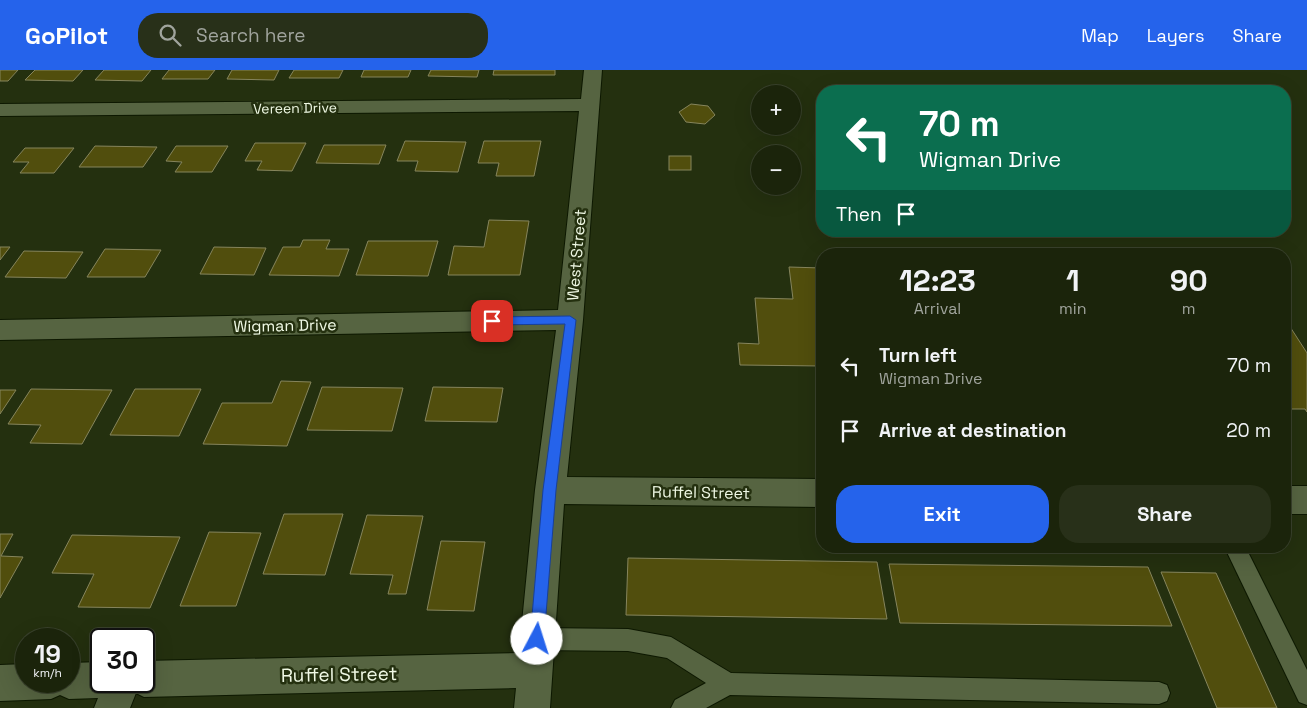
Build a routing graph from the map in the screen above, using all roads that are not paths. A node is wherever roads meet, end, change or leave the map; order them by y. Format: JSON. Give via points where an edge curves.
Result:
{"nodes":[{"id":1,"x":593,"y":70,"type":"edge"},
{"id":2,"x":589,"y":105,"type":"junction"},
{"id":3,"x":0,"y":110,"type":"edge"},
{"id":4,"x":570,"y":320,"type":"junction"},
{"id":5,"x":0,"y":330,"type":"edge"},
{"id":6,"x":550,"y":490,"type":"junction"},
{"id":7,"x":816,"y":493,"type":"edge"},
{"id":8,"x":1291,"y":500,"type":"edge"},
{"id":9,"x":1307,"y":500,"type":"edge"},
{"id":10,"x":1237,"y":553,"type":"edge"},
{"id":11,"x":536,"y":654,"type":"junction"},
{"id":12,"x":155,"y":678,"type":"edge"},
{"id":13,"x":0,"y":682,"type":"edge"},
{"id":14,"x":15,"y":682,"type":"edge"},
{"id":15,"x":728,"y":684,"type":"junction"},
{"id":16,"x":118,"y":693,"type":"edge"},
{"id":17,"x":1159,"y":693,"type":"dead end"},
{"id":18,"x":1307,"y":694,"type":"edge"},
{"id":19,"x":112,"y":708,"type":"edge"},
{"id":20,"x":532,"y":708,"type":"edge"},
{"id":21,"x":682,"y":708,"type":"edge"}],
"edges":[{"from":1,"to":2,"type":"street","name":"West Street"},
{"from":2,"to":3,"type":"street","name":"Vereen Drive"},
{"from":2,"to":4,"type":"street","name":"West Street"},
{"from":4,"to":5,"type":"street","name":"Wigman Drive"},
{"from":4,"to":6,"type":"street","name":"West Street"},
{"from":6,"to":7,"type":"street","name":"Ruffel Street"},
{"from":6,"to":11,"type":"street","name":"West Street"},
{"from":8,"to":9,"type":"street"},
{"from":10,"to":18,"type":"lane"},
{"from":11,"to":12,"type":"street","name":"Ruffel Street"},
{"from":11,"to":15,"type":"lane","via":[[628,640],[671,648]]},
{"from":11,"to":20,"type":"street","name":"West Street"},
{"from":13,"to":14,"type":"street"},
{"from":15,"to":17,"type":"lane"},
{"from":15,"to":21,"type":"lane"},
{"from":16,"to":19,"type":"street"}]}
